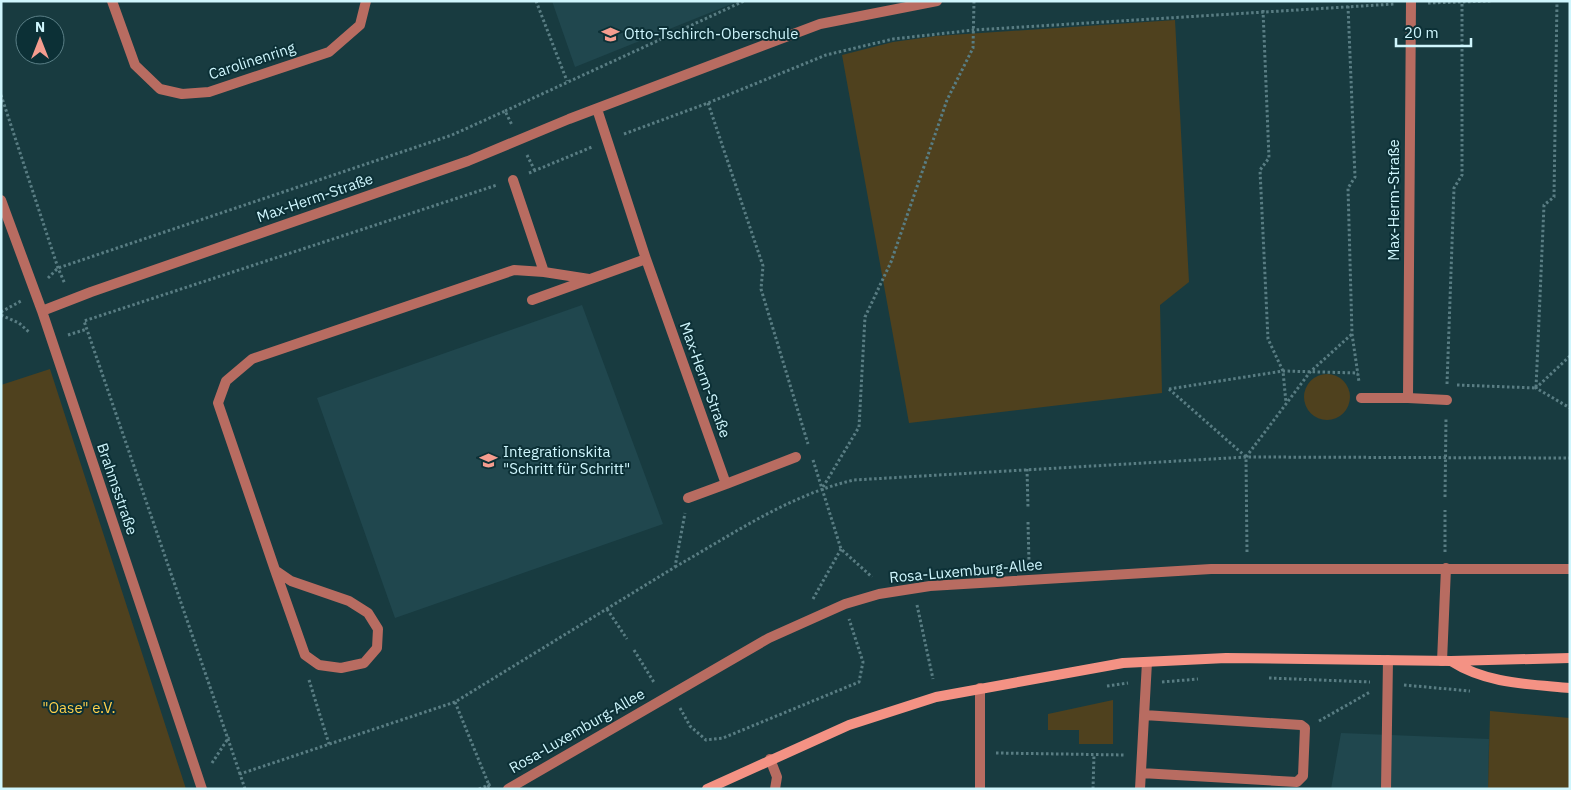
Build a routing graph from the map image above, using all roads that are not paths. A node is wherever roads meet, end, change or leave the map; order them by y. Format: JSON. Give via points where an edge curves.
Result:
{"nodes":[{"id":1,"x":112,"y":1,"type":"edge"},
{"id":2,"x":366,"y":1,"type":"edge"},
{"id":3,"x":938,"y":1,"type":"edge"},
{"id":4,"x":1411,"y":1,"type":"edge"},
{"id":5,"x":597,"y":109,"type":"junction"},
{"id":6,"x":513,"y":180,"type":"dead end"},
{"id":7,"x":2,"y":202,"type":"edge"},
{"id":8,"x":646,"y":259,"type":"junction"},
{"id":9,"x":544,"y":272,"type":"junction"},
{"id":10,"x":589,"y":280,"type":"junction"},
{"id":11,"x":532,"y":300,"type":"dead end"},
{"id":12,"x":42,"y":311,"type":"junction"},
{"id":13,"x":1361,"y":398,"type":"road end"},
{"id":14,"x":1408,"y":398,"type":"junction"},
{"id":15,"x":1447,"y":400,"type":"road end"},
{"id":16,"x":796,"y":457,"type":"dead end"},
{"id":17,"x":726,"y":484,"type":"junction"},
{"id":18,"x":688,"y":498,"type":"road end"},
{"id":19,"x":1446,"y":568,"type":"junction"},
{"id":20,"x":1570,"y":569,"type":"edge"},
{"id":21,"x":275,"y":570,"type":"junction"},
{"id":22,"x":1570,"y":658,"type":"edge"},
{"id":23,"x":1388,"y":660,"type":"junction"},
{"id":24,"x":1446,"y":661,"type":"junction"},
{"id":25,"x":1147,"y":662,"type":"junction"},
{"id":26,"x":980,"y":688,"type":"junction"},
{"id":27,"x":1570,"y":688,"type":"edge"},
{"id":28,"x":1144,"y":715,"type":"junction"},
{"id":29,"x":770,"y":759,"type":"junction"},
{"id":30,"x":1141,"y":773,"type":"junction"},
{"id":31,"x":201,"y":786,"type":"edge"},
{"id":32,"x":508,"y":789,"type":"edge"},
{"id":33,"x":707,"y":789,"type":"edge"},
{"id":34,"x":775,"y":789,"type":"edge"},
{"id":35,"x":980,"y":789,"type":"edge"},
{"id":36,"x":1140,"y":789,"type":"edge"},
{"id":37,"x":1386,"y":789,"type":"edge"}],
"edges":[{"from":1,"to":2,"type":"street","name":"Carolinenring","via":[[135,65],[160,89],[182,94],[209,92],[328,52],[360,25]]},
{"from":3,"to":5,"type":"street","name":"Max-Herm-Straße","via":[[820,24]]},
{"from":4,"to":14,"type":"street","name":"Max-Herm-Straße"},
{"from":5,"to":8,"type":"street","name":"Max-Herm-Straße"},
{"from":5,"to":12,"type":"street","name":"Max-Herm-Straße","via":[[468,161]]},
{"from":6,"to":9,"type":"street"},
{"from":7,"to":12,"type":"street","name":"Brahmsstraße"},
{"from":8,"to":10,"type":"street"},
{"from":8,"to":17,"type":"street","name":"Max-Herm-Straße"},
{"from":9,"to":10,"type":"street"},
{"from":9,"to":21,"type":"street","via":[[514,270],[252,359],[226,381],[218,403]]},
{"from":10,"to":11,"type":"street"},
{"from":12,"to":31,"type":"street","name":"Brahmsstraße"},
{"from":13,"to":14,"type":"street"},
{"from":14,"to":15,"type":"street"},
{"from":16,"to":17,"type":"street"},
{"from":17,"to":18,"type":"street"},
{"from":19,"to":20,"type":"street","name":"Rosa-Luxemburg-Allee"},
{"from":19,"to":24,"type":"street"},
{"from":19,"to":32,"type":"street","name":"Rosa-Luxemburg-Allee","via":[[1211,569],[913,588],[879,594],[845,604],[769,638]]},
{"from":21,"to":21,"type":"street","via":[[305,655],[319,665],[341,668],[364,662],[377,648],[378,629],[368,613],[349,601],[291,582]]},
{"from":22,"to":24,"type":"street"},
{"from":23,"to":24,"type":"street"},
{"from":23,"to":25,"type":"street","via":[[1226,658]]},
{"from":23,"to":37,"type":"street"},
{"from":24,"to":27,"type":"street","via":[[1468,672],[1503,682]]},
{"from":25,"to":26,"type":"street","via":[[1123,663]]},
{"from":25,"to":28,"type":"street"},
{"from":26,"to":29,"type":"street","via":[[936,697],[850,725]]},
{"from":26,"to":35,"type":"street"},
{"from":28,"to":30,"type":"street"},
{"from":28,"to":30,"type":"street","via":[[1301,725],[1305,728],[1302,776],[1297,782]]},
{"from":29,"to":33,"type":"street"},
{"from":29,"to":34,"type":"street","via":[[777,777]]},
{"from":30,"to":36,"type":"street"}]}
